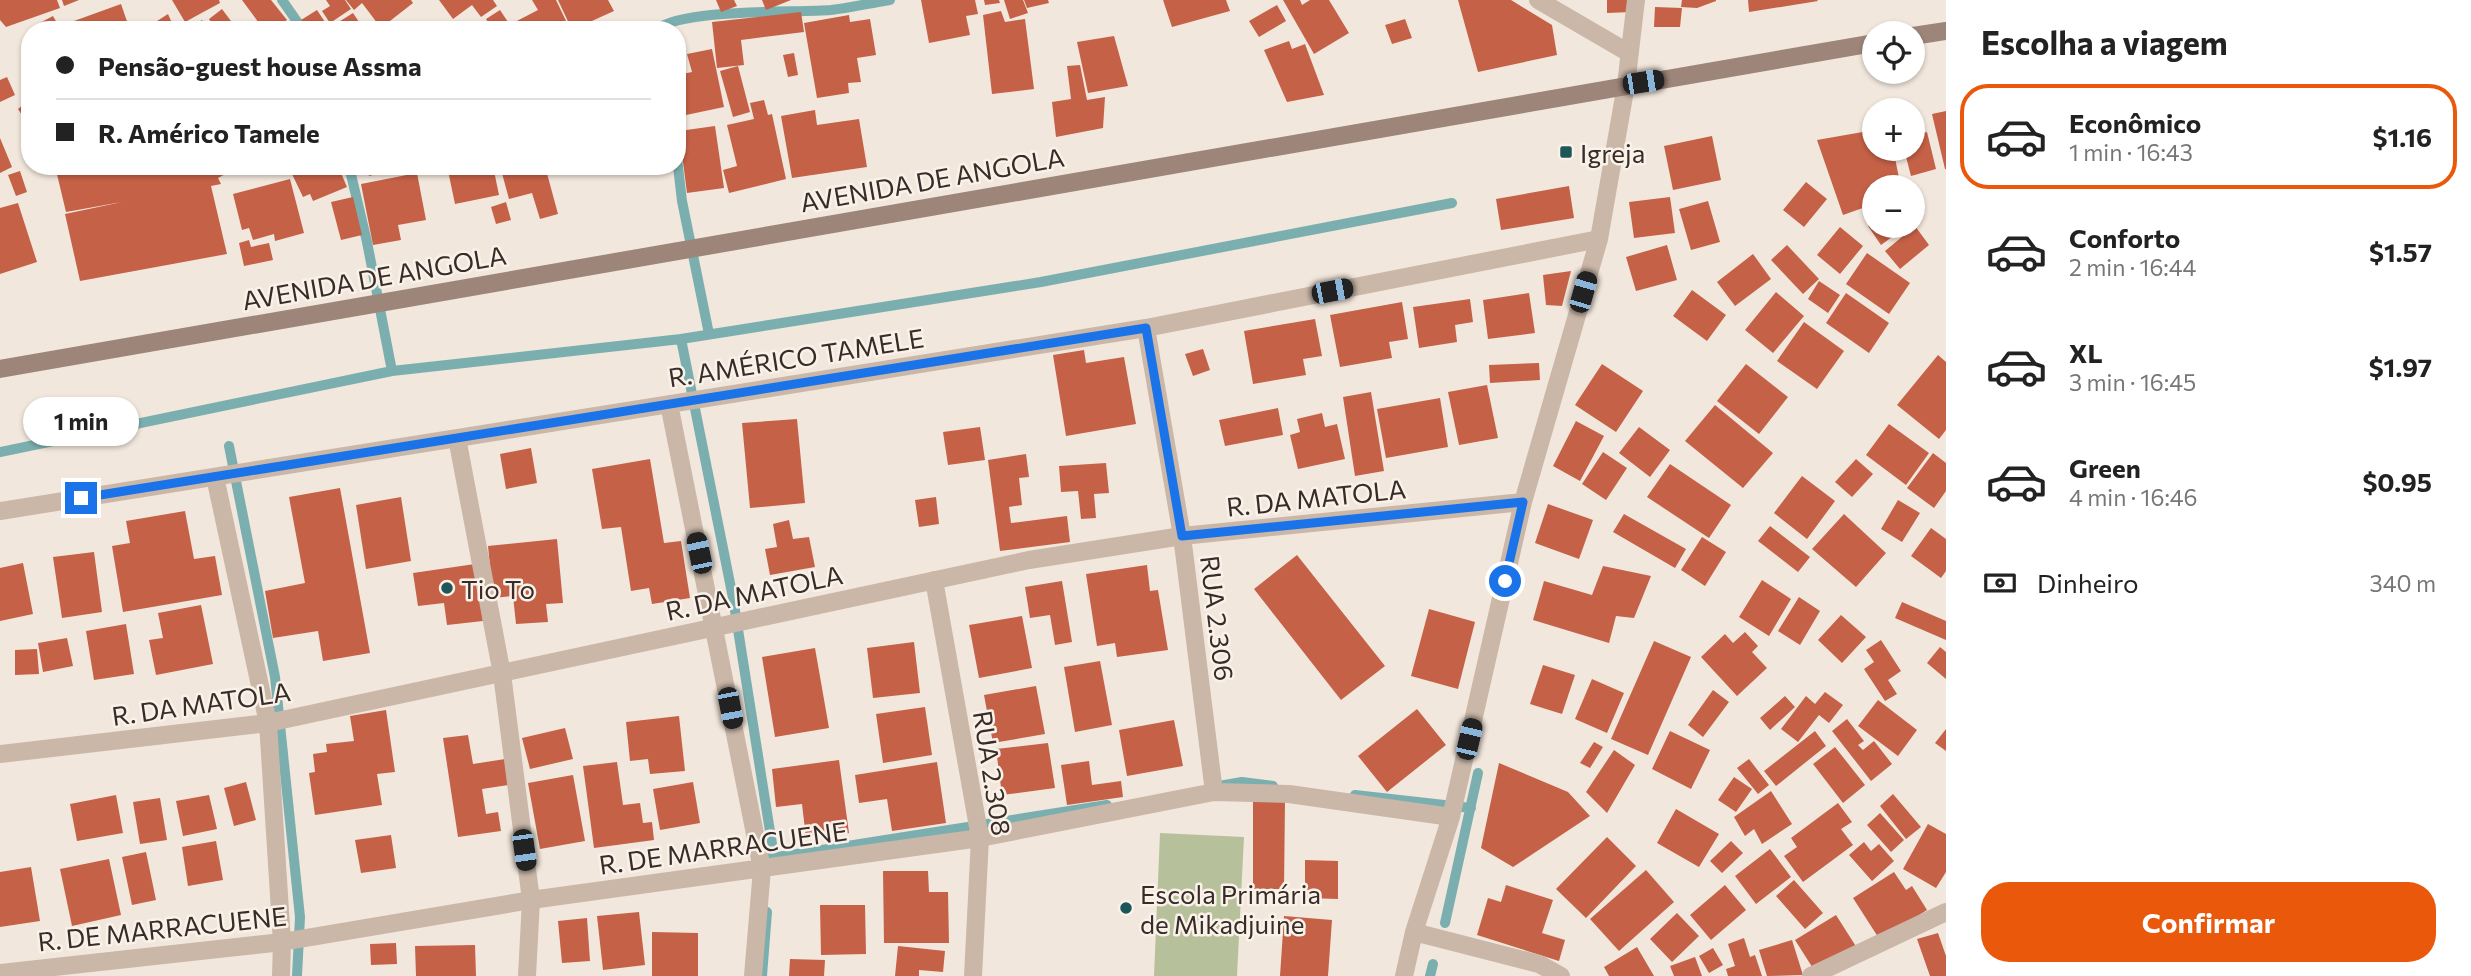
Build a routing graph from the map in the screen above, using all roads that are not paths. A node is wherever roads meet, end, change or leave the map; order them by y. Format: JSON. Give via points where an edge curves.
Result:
{"nodes":[{"id":1,"x":1538,"y":0,"type":"edge"},
{"id":2,"x":1636,"y":0,"type":"edge"},
{"id":3,"x":1946,"y":31,"type":"edge"},
{"id":4,"x":1925,"y":34,"type":"edge"},
{"id":5,"x":1862,"y":45,"type":"edge"},
{"id":6,"x":1629,"y":54,"type":"junction"},
{"id":7,"x":1626,"y":85,"type":"junction"},
{"id":8,"x":1598,"y":239,"type":"junction"},
{"id":9,"x":1146,"y":328,"type":"junction"},
{"id":10,"x":0,"y":369,"type":"edge"},
{"id":11,"x":669,"y":404,"type":"junction"},
{"id":12,"x":457,"y":438,"type":"junction"},
{"id":13,"x":215,"y":477,"type":"junction"},
{"id":14,"x":1523,"y":502,"type":"junction"},
{"id":15,"x":0,"y":511,"type":"edge"},
{"id":16,"x":1182,"y":536,"type":"junction"},
{"id":17,"x":934,"y":580,"type":"junction"},
{"id":18,"x":714,"y":628,"type":"junction"},
{"id":19,"x":502,"y":674,"type":"junction"},
{"id":20,"x":268,"y":723,"type":"junction"},
{"id":21,"x":0,"y":754,"type":"edge"},
{"id":22,"x":1214,"y":792,"type":"junction"},
{"id":23,"x":1451,"y":817,"type":"junction"},
{"id":24,"x":980,"y":838,"type":"junction"},
{"id":25,"x":762,"y":869,"type":"junction"},
{"id":26,"x":531,"y":900,"type":"junction"},
{"id":27,"x":1946,"y":912,"type":"edge"},
{"id":28,"x":1414,"y":932,"type":"junction"},
{"id":29,"x":282,"y":942,"type":"junction"},
{"id":30,"x":0,"y":973,"type":"edge"},
{"id":31,"x":281,"y":976,"type":"edge"},
{"id":32,"x":527,"y":976,"type":"edge"},
{"id":33,"x":753,"y":976,"type":"edge"},
{"id":34,"x":973,"y":976,"type":"edge"},
{"id":35,"x":1404,"y":976,"type":"edge"},
{"id":36,"x":1561,"y":976,"type":"edge"},
{"id":37,"x":1811,"y":976,"type":"edge"}],
"edges":[{"from":1,"to":6,"type":"street"},
{"from":2,"to":6,"type":"street"},
{"from":3,"to":4,"type":"main road"},
{"from":5,"to":7,"type":"main road","name":"AVENIDA DE ANGOLA"},
{"from":6,"to":7,"type":"street"},
{"from":7,"to":8,"type":"street"},
{"from":7,"to":10,"type":"main road","name":"AVENIDA DE ANGOLA"},
{"from":8,"to":9,"type":"street","name":"R. AMÉRICO TAMELE"},
{"from":8,"to":14,"type":"street"},
{"from":9,"to":11,"type":"street","name":"R. AMÉRICO TAMELE"},
{"from":9,"to":16,"type":"street","name":"RUA 2.306"},
{"from":11,"to":12,"type":"street","name":"R. AMÉRICO TAMELE"},
{"from":11,"to":18,"type":"street"},
{"from":12,"to":13,"type":"street","name":"R. AMÉRICO TAMELE"},
{"from":12,"to":19,"type":"street"},
{"from":13,"to":15,"type":"street","name":"R. AMÉRICO TAMELE"},
{"from":13,"to":20,"type":"street"},
{"from":14,"to":16,"type":"street","name":"R. DA MATOLA"},
{"from":14,"to":23,"type":"street"},
{"from":16,"to":17,"type":"street","name":"R. DA MATOLA"},
{"from":16,"to":22,"type":"street","name":"RUA 2.306"},
{"from":17,"to":18,"type":"street","name":"R. DA MATOLA"},
{"from":17,"to":24,"type":"street","name":"RUA 2.308"},
{"from":18,"to":19,"type":"street","name":"R. DA MATOLA"},
{"from":18,"to":25,"type":"street"},
{"from":19,"to":20,"type":"street","name":"R. DA MATOLA"},
{"from":19,"to":26,"type":"street"},
{"from":20,"to":21,"type":"street","name":"R. DA MATOLA"},
{"from":20,"to":29,"type":"street"},
{"from":22,"to":23,"type":"street","name":"R. DE MARRACUENE","via":[[1289,794]]},
{"from":22,"to":24,"type":"street","name":"R. DE MARRACUENE"},
{"from":23,"to":28,"type":"street"},
{"from":24,"to":25,"type":"street","name":"R. DE MARRACUENE"},
{"from":24,"to":34,"type":"street","name":"RUA 2.308"},
{"from":25,"to":26,"type":"street","name":"R. DE MARRACUENE"},
{"from":25,"to":33,"type":"street"},
{"from":26,"to":29,"type":"street","name":"R. DE MARRACUENE"},
{"from":26,"to":32,"type":"street"},
{"from":27,"to":37,"type":"street"},
{"from":28,"to":35,"type":"street"},
{"from":28,"to":36,"type":"street","via":[[1539,964]]},
{"from":29,"to":30,"type":"street","name":"R. DE MARRACUENE"},
{"from":29,"to":31,"type":"street"}]}
